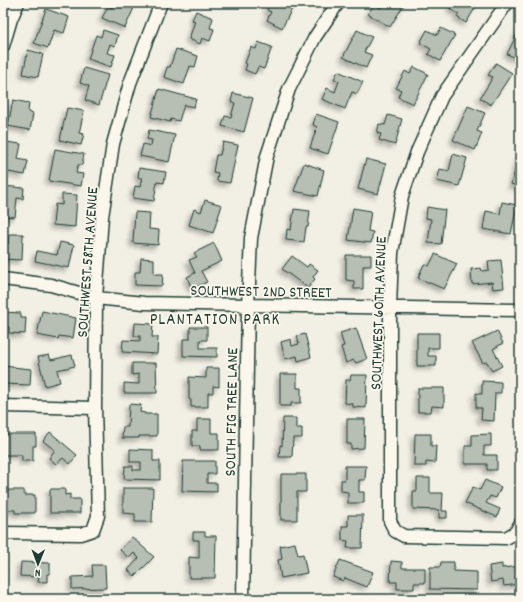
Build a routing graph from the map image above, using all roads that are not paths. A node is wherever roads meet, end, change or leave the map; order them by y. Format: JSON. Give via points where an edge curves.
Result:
{"nodes":[{"id":1,"x":18,"y":3,"type":"edge"},
{"id":2,"x":161,"y":3,"type":"edge"},
{"id":3,"x":338,"y":3,"type":"edge"},
{"id":4,"x":507,"y":3,"type":"edge"},
{"id":5,"x":7,"y":19,"type":"edge"},
{"id":6,"x":3,"y":46,"type":"edge"},
{"id":7,"x":3,"y":278,"type":"edge"},
{"id":8,"x":96,"y":298,"type":"junction"},
{"id":9,"x":248,"y":306,"type":"junction"},
{"id":10,"x":390,"y":308,"type":"junction"},
{"id":11,"x":520,"y":310,"type":"edge"},
{"id":12,"x":3,"y":406,"type":"edge"},
{"id":13,"x":96,"y":408,"type":"junction"},
{"id":14,"x":518,"y":528,"type":"edge"},
{"id":15,"x":3,"y":533,"type":"edge"},
{"id":16,"x":243,"y":599,"type":"edge"}],
"edges":[{"from":1,"to":5,"type":"street"},
{"from":2,"to":8,"type":"street","name":"SOUTHWEST 58TH AVENUE","via":[[130,83],[113,144],[102,217]]},
{"from":3,"to":9,"type":"street","name":"SOUTH FIG TREE LANE","via":[[315,37],[289,89],[267,156],[251,238]]},
{"from":4,"to":10,"type":"street","name":"SOUTHWEST 60TH AVENUE","via":[[442,96],[417,152],[402,196],[392,253]]},
{"from":5,"to":6,"type":"street"},
{"from":7,"to":8,"type":"street","name":"SOUTHWEST 2ND STREET","via":[[51,285]]},
{"from":8,"to":9,"type":"street","name":"SOUTHWEST 2ND STREET","via":[[144,304]]},
{"from":8,"to":13,"type":"street","name":"SOUTHWEST 58TH AVENUE"},
{"from":9,"to":10,"type":"street","name":"SOUTHWEST 2ND STREET"},
{"from":9,"to":16,"type":"street","name":"SOUTH FIG TREE LANE"},
{"from":10,"to":11,"type":"street","name":"SOUTHWEST 2ND STREET"},
{"from":10,"to":14,"type":"street","name":"SOUTHWEST 60TH AVENUE","via":[[390,521],[395,531],[404,536],[506,538]]},
{"from":12,"to":13,"type":"street"},
{"from":13,"to":15,"type":"street","name":"SOUTHWEST 58TH AVENUE","via":[[98,516],[93,530],[81,534]]}]}
